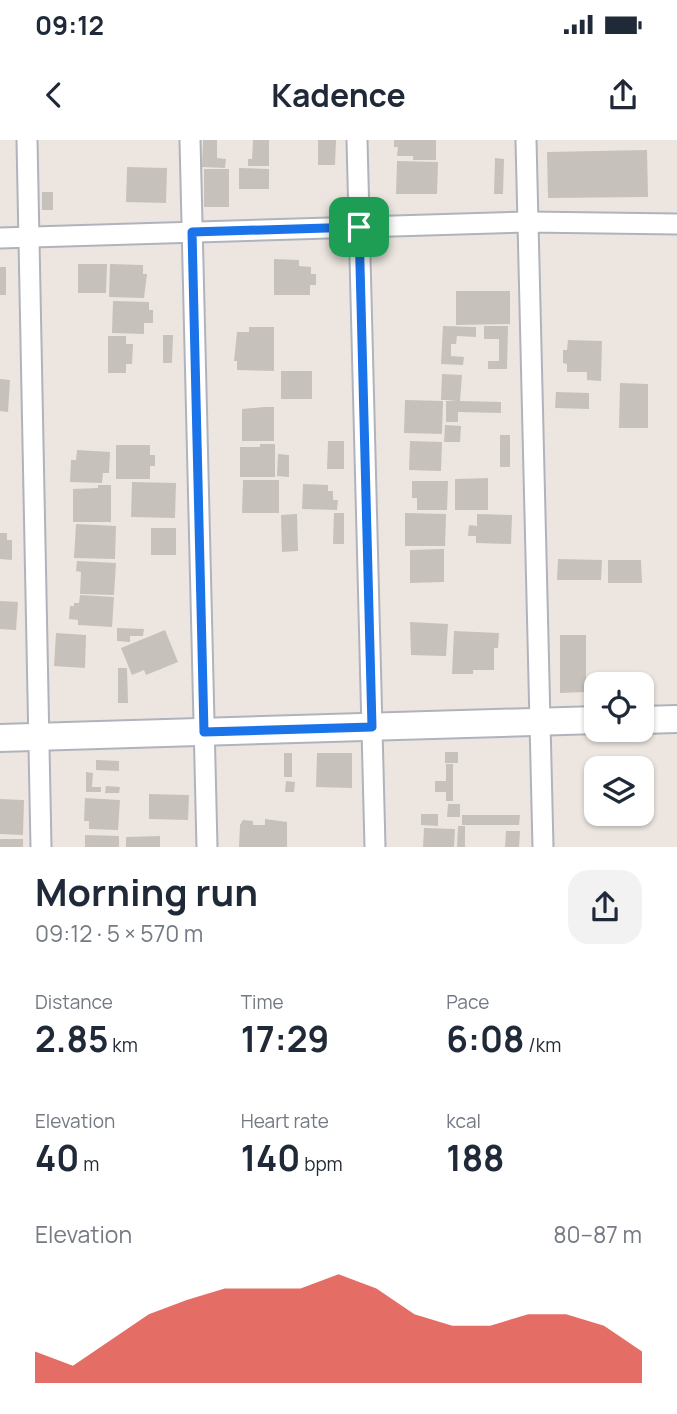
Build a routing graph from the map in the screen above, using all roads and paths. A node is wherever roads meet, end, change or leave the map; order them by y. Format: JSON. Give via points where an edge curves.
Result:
{"nodes":[{"id":1,"x":27,"y":140,"type":"edge"},
{"id":2,"x":190,"y":140,"type":"edge"},
{"id":3,"x":357,"y":140,"type":"edge"},
{"id":4,"x":526,"y":140,"type":"edge"},
{"id":5,"x":528,"y":222,"type":"junction"},
{"id":6,"x":677,"y":224,"type":"edge"},
{"id":7,"x":359,"y":227,"type":"junction"},
{"id":8,"x":192,"y":232,"type":"junction"},
{"id":9,"x":29,"y":237,"type":"junction"},
{"id":10,"x":0,"y":238,"type":"edge"},
{"id":11,"x":677,"y":719,"type":"edge"},
{"id":12,"x":584,"y":720,"type":"edge"},
{"id":13,"x":654,"y":720,"type":"edge"},
{"id":14,"x":540,"y":721,"type":"junction"},
{"id":15,"x":372,"y":727,"type":"junction"},
{"id":16,"x":204,"y":732,"type":"junction"},
{"id":17,"x":39,"y":737,"type":"junction"},
{"id":18,"x":0,"y":738,"type":"edge"},
{"id":19,"x":41,"y":847,"type":"edge"},
{"id":20,"x":207,"y":847,"type":"edge"},
{"id":21,"x":375,"y":847,"type":"edge"},
{"id":22,"x":543,"y":847,"type":"edge"}],
"edges":[{"from":1,"to":9,"type":"street"},
{"from":2,"to":8,"type":"street"},
{"from":3,"to":7,"type":"street"},
{"from":4,"to":5,"type":"street"},
{"from":5,"to":6,"type":"street"},
{"from":5,"to":7,"type":"street"},
{"from":5,"to":14,"type":"street"},
{"from":7,"to":8,"type":"street"},
{"from":7,"to":15,"type":"street"},
{"from":8,"to":9,"type":"street"},
{"from":8,"to":16,"type":"street"},
{"from":9,"to":10,"type":"street"},
{"from":9,"to":17,"type":"street"},
{"from":11,"to":13,"type":"main road"},
{"from":12,"to":14,"type":"main road"},
{"from":14,"to":15,"type":"main road"},
{"from":14,"to":22,"type":"street"},
{"from":15,"to":16,"type":"main road"},
{"from":15,"to":21,"type":"street"},
{"from":16,"to":17,"type":"main road"},
{"from":16,"to":20,"type":"street"},
{"from":17,"to":18,"type":"main road"},
{"from":17,"to":19,"type":"street"}]}
